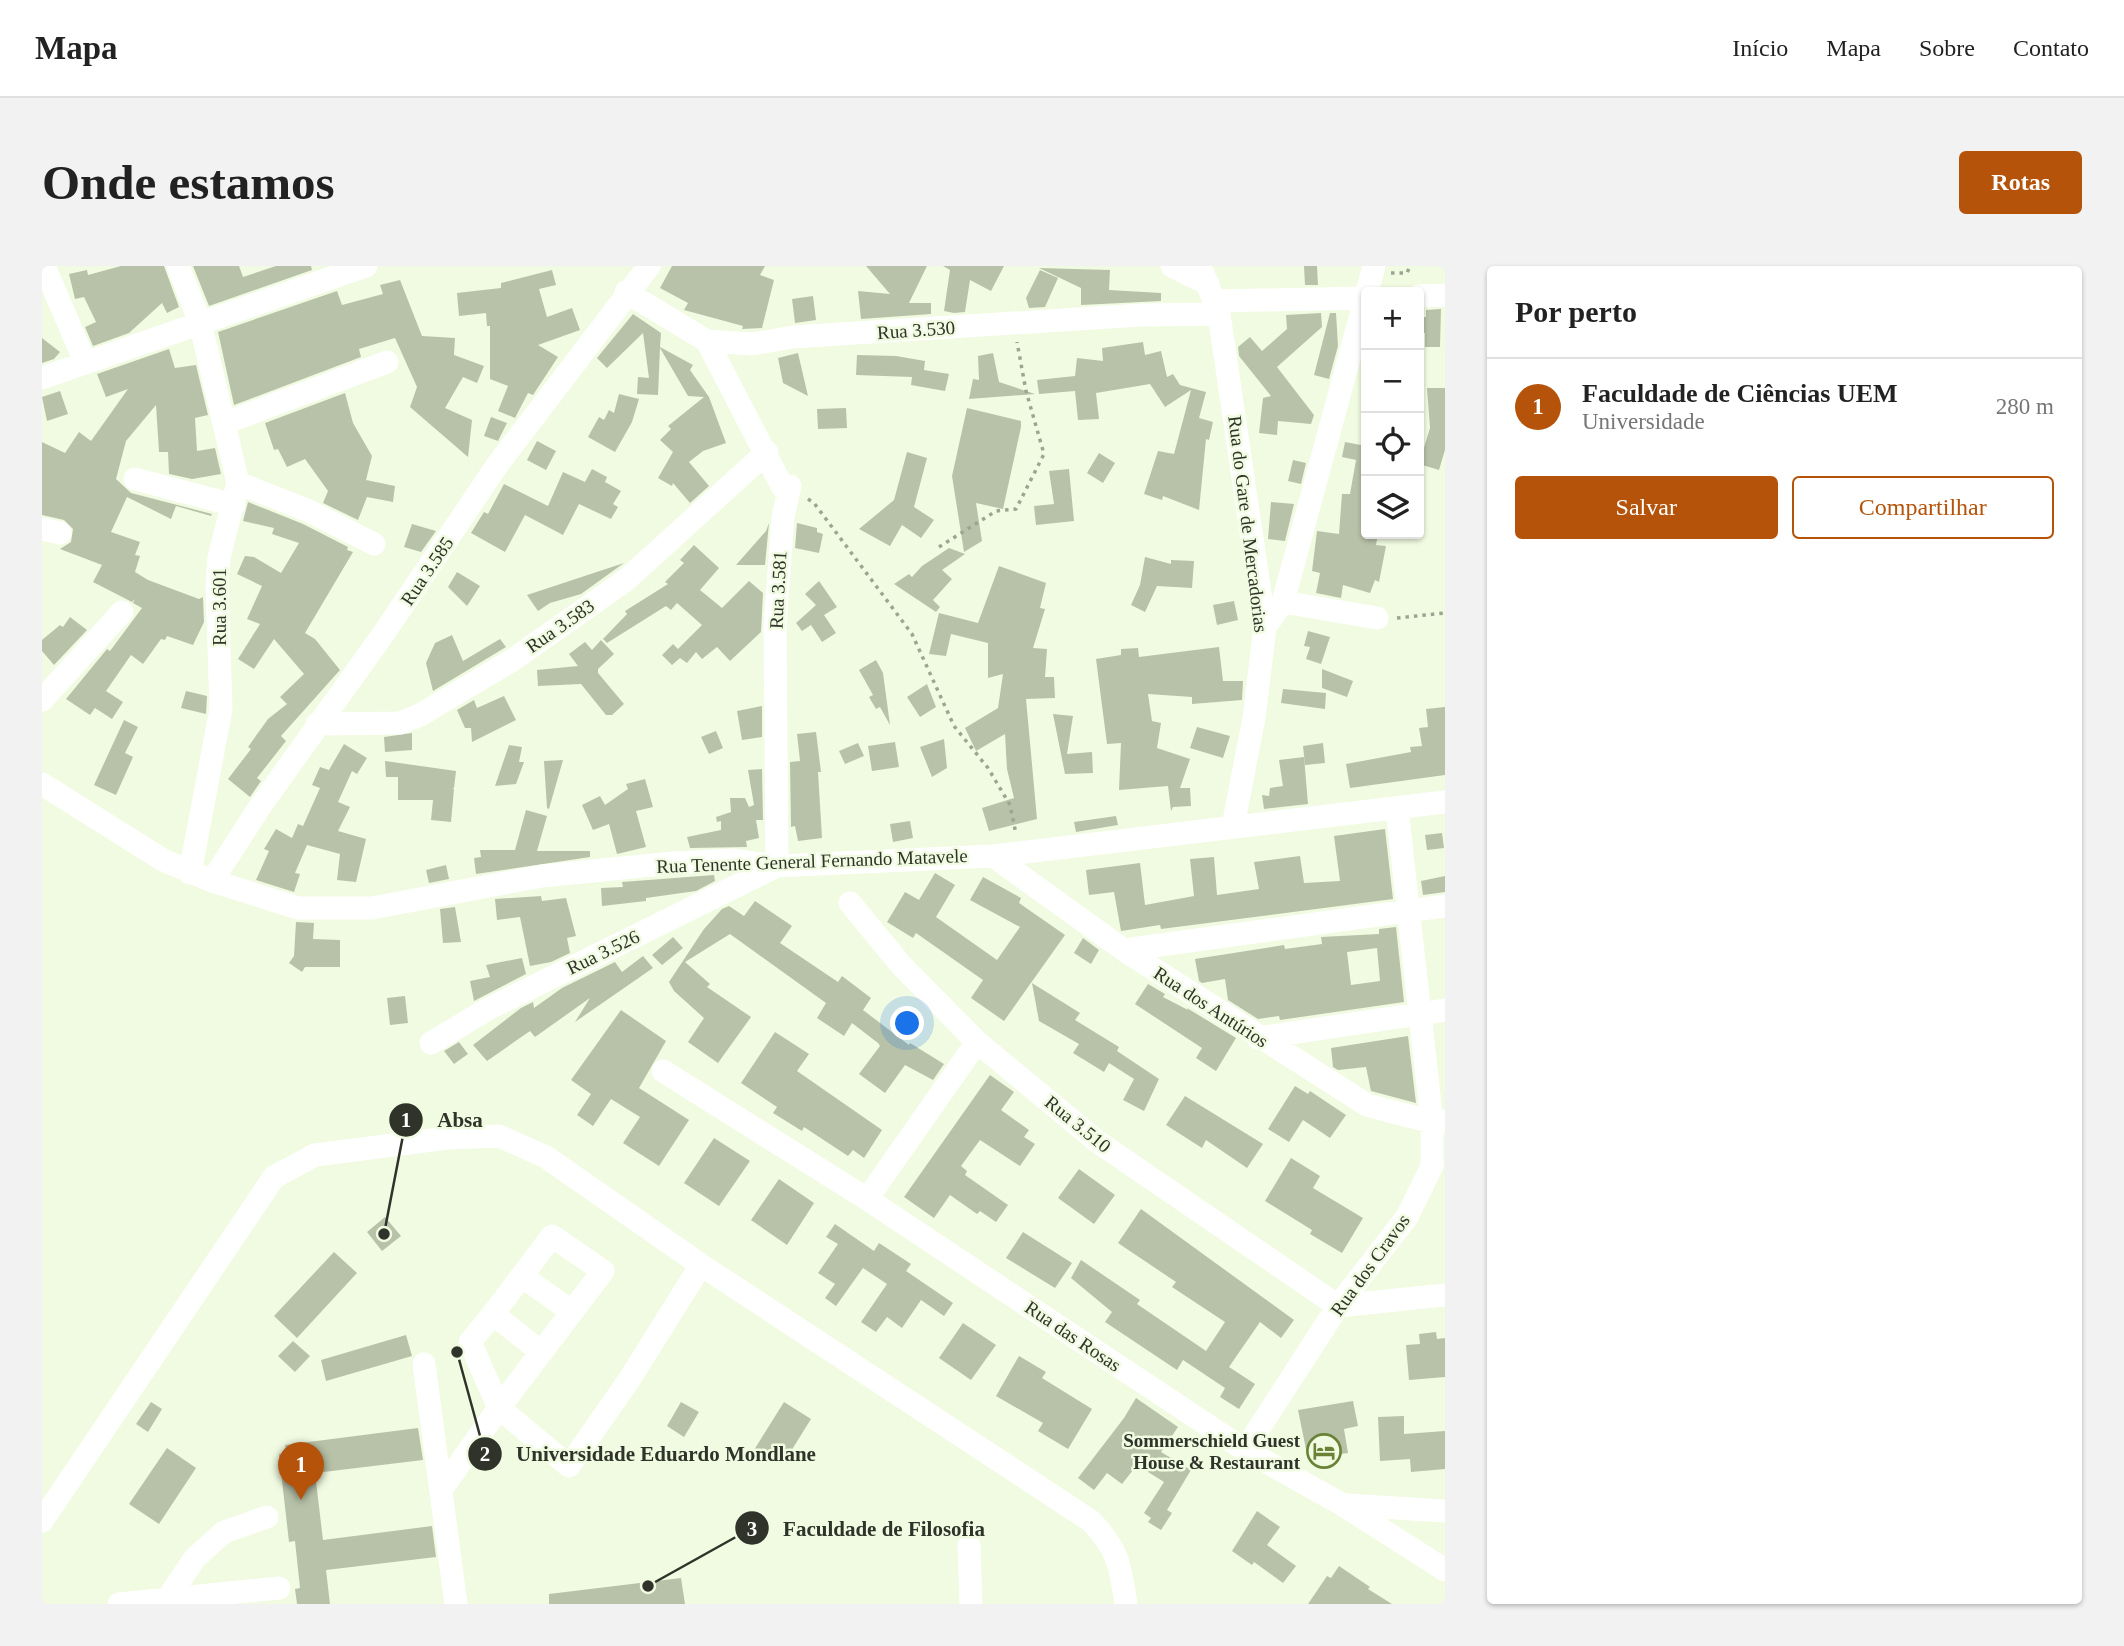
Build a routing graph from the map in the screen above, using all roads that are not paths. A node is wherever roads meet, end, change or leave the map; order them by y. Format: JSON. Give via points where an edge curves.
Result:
{"nodes":[{"id":1,"x":178,"y":266,"type":"edge"},
{"id":2,"x":649,"y":266,"type":"edge"},
{"id":3,"x":1172,"y":266,"type":"edge"},
{"id":4,"x":1374,"y":266,"type":"edge"},
{"id":5,"x":354,"y":268,"type":"edge"},
{"id":6,"x":48,"y":269,"type":"edge"},
{"id":7,"x":1368,"y":287,"type":"edge"},
{"id":8,"x":1211,"y":291,"type":"edge"},
{"id":9,"x":626,"y":292,"type":"junction"},
{"id":10,"x":1445,"y":295,"type":"edge"},
{"id":11,"x":1361,"y":296,"type":"edge"},
{"id":12,"x":1424,"y":296,"type":"edge"},
{"id":13,"x":1361,"y":314,"type":"edge"},
{"id":14,"x":200,"y":322,"type":"junction"},
{"id":15,"x":707,"y":341,"type":"junction"},
{"id":16,"x":85,"y":362,"type":"junction"},
{"id":17,"x":387,"y":362,"type":"dead end"},
{"id":18,"x":42,"y":378,"type":"edge"},
{"id":19,"x":225,"y":423,"type":"junction"},
{"id":20,"x":767,"y":452,"type":"junction"},
{"id":21,"x":135,"y":479,"type":"dead end"},
{"id":22,"x":236,"y":494,"type":"junction"},
{"id":23,"x":374,"y":544,"type":"dead end"},
{"id":24,"x":1283,"y":602,"type":"junction"},
{"id":25,"x":122,"y":612,"type":"dead end"},
{"id":26,"x":1377,"y":618,"type":"road end"},
{"id":27,"x":1265,"y":627,"type":"junction"},
{"id":28,"x":42,"y":700,"type":"edge"},
{"id":29,"x":317,"y":724,"type":"junction"},
{"id":30,"x":42,"y":784,"type":"edge"},
{"id":31,"x":1445,"y":802,"type":"edge"},
{"id":32,"x":1396,"y":809,"type":"junction"},
{"id":33,"x":1233,"y":826,"type":"junction"},
{"id":34,"x":993,"y":856,"type":"junction"},
{"id":35,"x":777,"y":866,"type":"junction"},
{"id":36,"x":190,"y":873,"type":"junction"},
{"id":37,"x":212,"y":881,"type":"junction"},
{"id":38,"x":850,"y":903,"type":"dead end"},
{"id":39,"x":1445,"y":906,"type":"edge"},
{"id":40,"x":1410,"y":911,"type":"junction"},
{"id":41,"x":1124,"y":950,"type":"junction"},
{"id":42,"x":1445,"y":1010,"type":"edge"},
{"id":43,"x":1421,"y":1014,"type":"junction"},
{"id":44,"x":1258,"y":1038,"type":"junction"},
{"id":45,"x":977,"y":1042,"type":"junction"},
{"id":46,"x":431,"y":1043,"type":"dead end"},
{"id":47,"x":663,"y":1071,"type":"dead end"},
{"id":48,"x":1439,"y":1121,"type":"edge"},
{"id":49,"x":867,"y":1199,"type":"junction"},
{"id":50,"x":701,"y":1265,"type":"junction"},
{"id":51,"x":523,"y":1277,"type":"junction"},
{"id":52,"x":1445,"y":1295,"type":"edge"},
{"id":53,"x":1338,"y":1306,"type":"junction"},
{"id":54,"x":571,"y":1311,"type":"junction"},
{"id":55,"x":493,"y":1314,"type":"junction"},
{"id":56,"x":540,"y":1351,"type":"junction"},
{"id":57,"x":424,"y":1364,"type":"dead end"},
{"id":58,"x":499,"y":1408,"type":"junction"},
{"id":59,"x":1245,"y":1450,"type":"junction"},
{"id":60,"x":443,"y":1487,"type":"junction"},
{"id":61,"x":1343,"y":1505,"type":"junction"},
{"id":62,"x":1445,"y":1511,"type":"edge"},
{"id":63,"x":267,"y":1517,"type":"dead end"},
{"id":64,"x":42,"y":1521,"type":"edge"},
{"id":65,"x":969,"y":1546,"type":"dead end"},
{"id":66,"x":1445,"y":1570,"type":"edge"},
{"id":67,"x":279,"y":1588,"type":"dead end"},
{"id":68,"x":168,"y":1598,"type":"junction"},
{"id":69,"x":119,"y":1604,"type":"edge"},
{"id":70,"x":456,"y":1604,"type":"edge"},
{"id":71,"x":971,"y":1604,"type":"edge"},
{"id":72,"x":1126,"y":1604,"type":"edge"}],
"edges":[{"from":1,"to":14,"type":"street","name":"Rua 3.601"},
{"from":2,"to":9,"type":"street","name":"Rua 3.585"},
{"from":3,"to":8,"type":"street"},
{"from":4,"to":7,"type":"street"},
{"from":5,"to":14,"type":"street"},
{"from":6,"to":16,"type":"street"},
{"from":8,"to":11,"type":"street","name":"Rua 3.530"},
{"from":8,"to":15,"type":"street","name":"Rua 3.530","via":[[1141,315],[752,344]]},
{"from":8,"to":27,"type":"street","name":"Rua do Gare de Mercadorias"},
{"from":9,"to":15,"type":"street","name":"Rua 3.530"},
{"from":9,"to":29,"type":"street","name":"Rua 3.585","via":[[498,464]]},
{"from":10,"to":12,"type":"street"},
{"from":13,"to":24,"type":"street"},
{"from":14,"to":16,"type":"street"},
{"from":14,"to":19,"type":"street","name":"Rua 3.601"},
{"from":15,"to":20,"type":"street"},
{"from":16,"to":18,"type":"street"},
{"from":17,"to":19,"type":"street"},
{"from":19,"to":22,"type":"street","name":"Rua 3.601"},
{"from":20,"to":29,"type":"street","name":"Rua 3.583","via":[[626,580],[511,661],[400,723]]},
{"from":20,"to":35,"type":"street","name":"Rua 3.581","via":[[782,486],[790,486],[783,517],[775,626]]},
{"from":21,"to":22,"type":"street"},
{"from":22,"to":23,"type":"street","via":[[309,511]]},
{"from":22,"to":36,"type":"street","name":"Rua 3.601","via":[[216,585],[222,709]]},
{"from":24,"to":26,"type":"street"},
{"from":24,"to":27,"type":"street"},
{"from":25,"to":28,"type":"street"},
{"from":27,"to":33,"type":"street","name":"Rua do Gare de Mercadorias","via":[[1254,718]]},
{"from":29,"to":37,"type":"street","name":"Rua 3.585"},
{"from":30,"to":36,"type":"street","name":"Rua Tenente General Fernando Matavele"},
{"from":31,"to":32,"type":"street","name":"Rua Tenente General Fernando Matavele"},
{"from":32,"to":33,"type":"street","name":"Rua Tenente General Fernando Matavele"},
{"from":32,"to":40,"type":"street","name":"Rua dos Cravos"},
{"from":33,"to":34,"type":"street","name":"Rua Tenente General Fernando Matavele"},
{"from":34,"to":35,"type":"street","name":"Rua Tenente General Fernando Matavele"},
{"from":34,"to":41,"type":"street","name":"Rua dos Antúrios"},
{"from":35,"to":37,"type":"street","name":"Rua Tenente General Fernando Matavele","via":[[732,860],[542,876],[372,908],[287,907]]},
{"from":35,"to":46,"type":"street","name":"Rua 3.526","via":[[488,1009]]},
{"from":36,"to":37,"type":"street","name":"Rua Tenente General Fernando Matavele"},
{"from":38,"to":45,"type":"street","name":"Rua 3.510","via":[[902,966]]},
{"from":39,"to":40,"type":"street"},
{"from":40,"to":41,"type":"street"},
{"from":40,"to":43,"type":"street","name":"Rua dos Cravos"},
{"from":41,"to":44,"type":"street","name":"Rua dos Antúrios"},
{"from":42,"to":43,"type":"street"},
{"from":43,"to":44,"type":"street"},
{"from":43,"to":48,"type":"street","name":"Rua dos Cravos"},
{"from":44,"to":48,"type":"street","name":"Rua dos Antúrios","via":[[1367,1105]]},
{"from":45,"to":49,"type":"street"},
{"from":45,"to":53,"type":"street","name":"Rua 3.510","via":[[1098,1142]]},
{"from":47,"to":49,"type":"street","name":"Rua das Rosas"},
{"from":48,"to":53,"type":"street","name":"Rua dos Cravos","via":[[1432,1166],[1407,1217]]},
{"from":49,"to":59,"type":"street","name":"Rua das Rosas"},
{"from":50,"to":58,"type":"street","via":[[569,1466]]},
{"from":50,"to":64,"type":"street","via":[[546,1157],[499,1136],[315,1155],[274,1177]]},
{"from":50,"to":72,"type":"street","via":[[1091,1521],[1111,1542]]},
{"from":51,"to":54,"type":"street"},
{"from":51,"to":54,"type":"street","via":[[552,1236],[603,1271]]},
{"from":51,"to":55,"type":"street"},
{"from":52,"to":53,"type":"street"},
{"from":53,"to":59,"type":"street","name":"Rua dos Cravos"},
{"from":54,"to":56,"type":"street"},
{"from":55,"to":56,"type":"street"},
{"from":55,"to":58,"type":"street","via":[[470,1342]]},
{"from":56,"to":58,"type":"street"},
{"from":57,"to":60,"type":"street"},
{"from":58,"to":60,"type":"street"},
{"from":59,"to":61,"type":"street","name":"Rua das Rosas"},
{"from":60,"to":70,"type":"street"},
{"from":61,"to":62,"type":"street"},
{"from":61,"to":66,"type":"street","name":"Rua das Rosas"},
{"from":63,"to":68,"type":"street","via":[[224,1532],[195,1558]]},
{"from":65,"to":71,"type":"street"},
{"from":67,"to":68,"type":"street"},
{"from":68,"to":69,"type":"street"}]}
